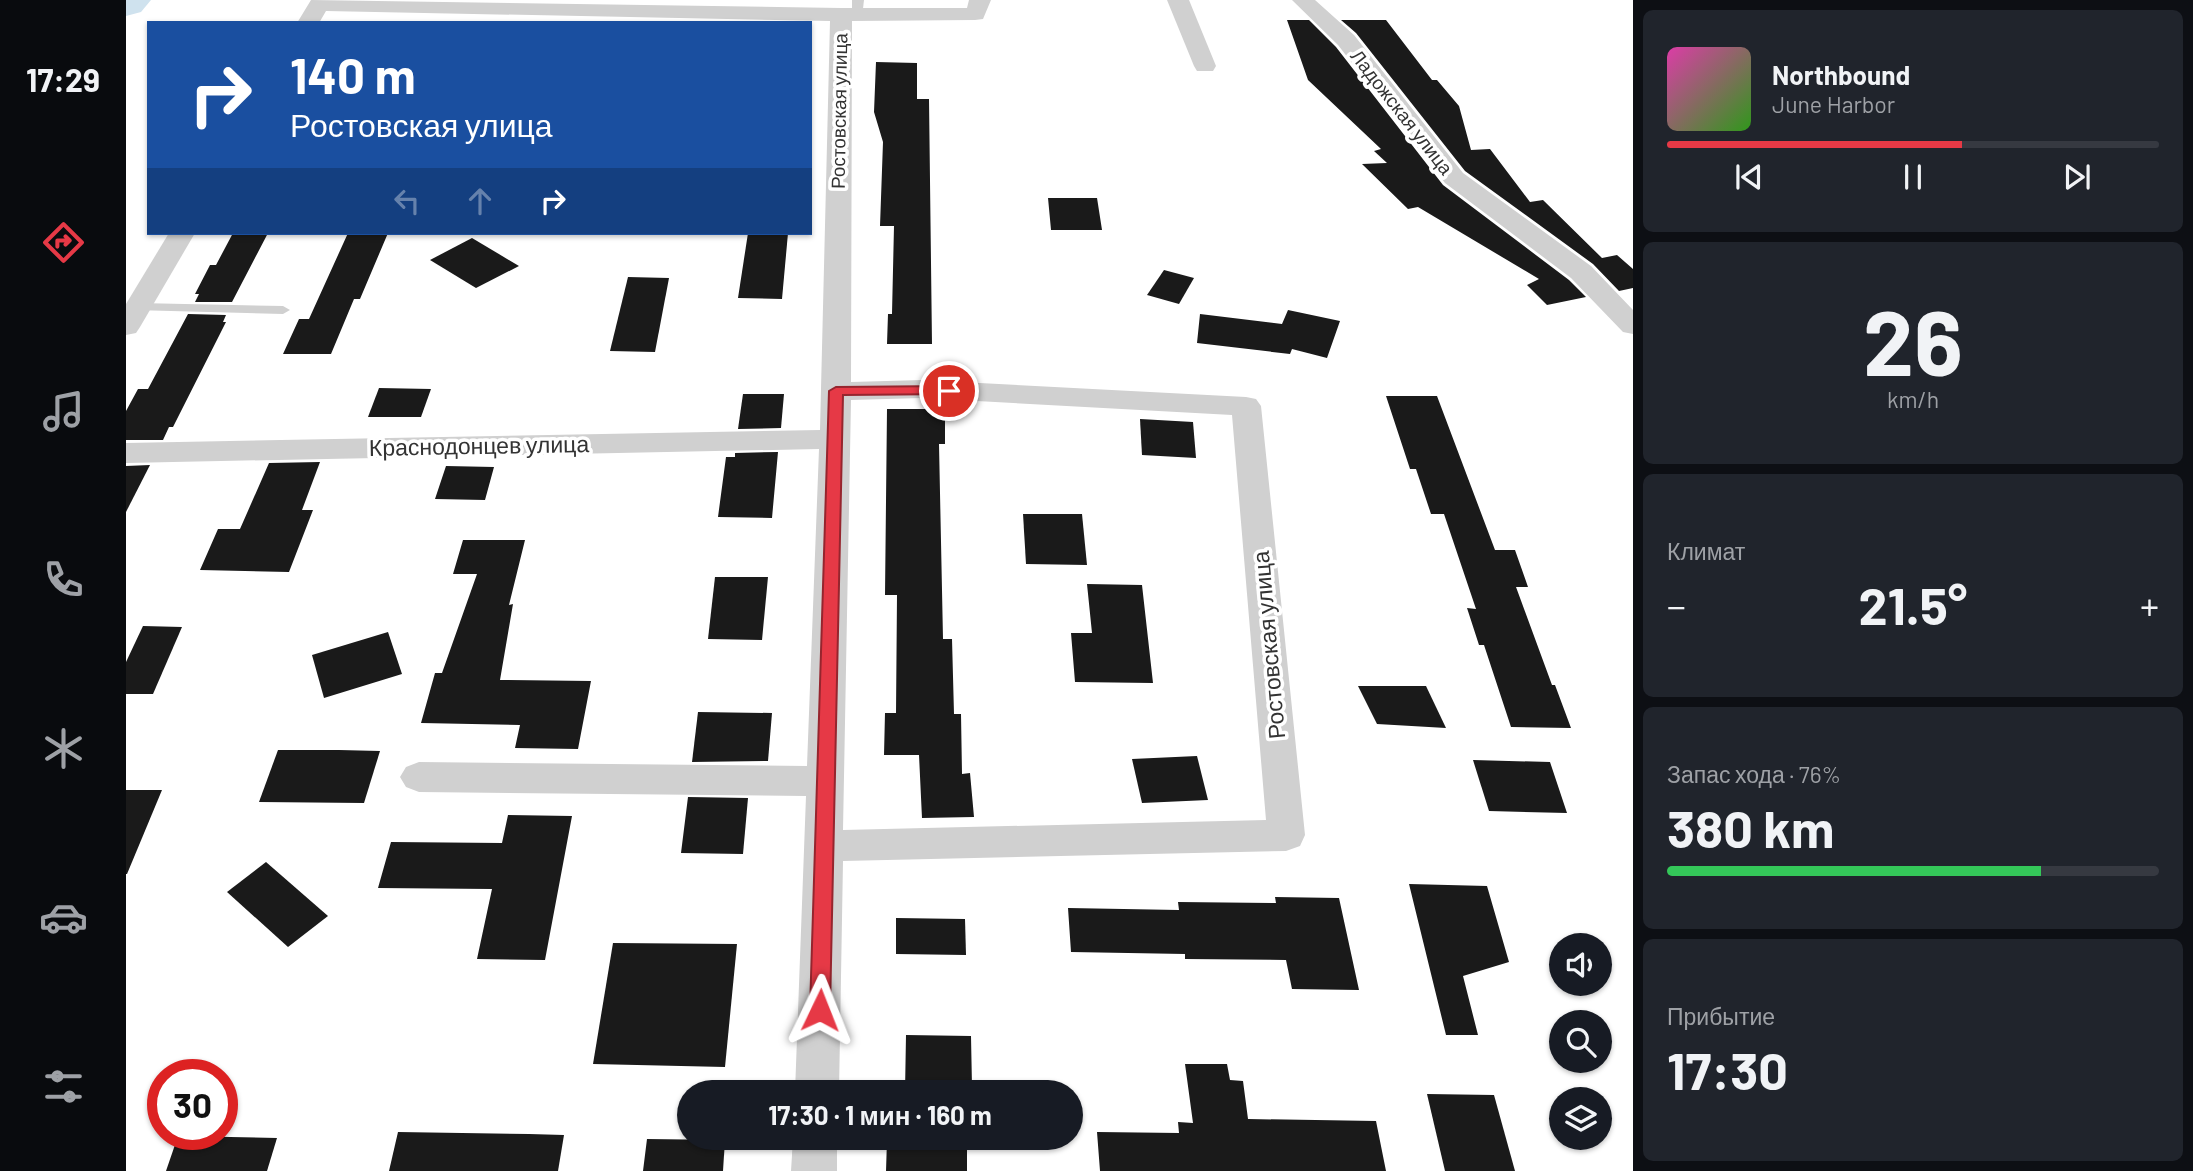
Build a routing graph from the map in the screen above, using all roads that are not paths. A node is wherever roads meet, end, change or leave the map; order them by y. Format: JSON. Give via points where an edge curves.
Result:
{"nodes":[{"id":1,"x":980,"y":0,"type":"edge"},
{"id":2,"x":1178,"y":0,"type":"edge"},
{"id":3,"x":1303,"y":0,"type":"edge"},
{"id":4,"x":316,"y":9,"type":"edge"},
{"id":5,"x":852,"y":10,"type":"edge"},
{"id":6,"x":1205,"y":66,"type":"dead end"},
{"id":7,"x":824,"y":207,"type":"edge"},
{"id":8,"x":181,"y":235,"type":"edge"},
{"id":9,"x":283,"y":310,"type":"dead end"},
{"id":10,"x":132,"y":317,"type":"edge"},
{"id":11,"x":1633,"y":326,"type":"edge"},
{"id":12,"x":836,"y":391,"type":"junction"},
{"id":13,"x":833,"y":439,"type":"junction"},
{"id":14,"x":126,"y":453,"type":"edge"},
{"id":15,"x":419,"y":777,"type":"dead end"},
{"id":16,"x":827,"y":781,"type":"junction"},
{"id":17,"x":825,"y":846,"type":"junction"},
{"id":18,"x":817,"y":1080,"type":"edge"},
{"id":19,"x":815,"y":1150,"type":"edge"},
{"id":20,"x":814,"y":1171,"type":"edge"}],
"edges":[{"from":1,"to":5,"type":"street","via":[[975,14]]},
{"from":2,"to":6,"type":"street"},
{"from":3,"to":11,"type":"street","name":"Ладожская улица","via":[[1346,40],[1454,178],[1581,272]]},
{"from":4,"to":5,"type":"street"},
{"from":5,"to":7,"type":"street","name":"Ростовская улица"},
{"from":7,"to":12,"type":"street","name":"Ростовская улица"},
{"from":8,"to":10,"type":"street"},
{"from":9,"to":10,"type":"lane"},
{"from":12,"to":13,"type":"street","name":"Ростовская улица"},
{"from":12,"to":17,"type":"street","name":"Ростовская улица","via":[[922,389],[1247,406],[1286,835]]},
{"from":13,"to":14,"type":"street","name":"Краснодонцев улица"},
{"from":13,"to":16,"type":"street","name":"Ростовская улица"},
{"from":15,"to":16,"type":"street"},
{"from":16,"to":17,"type":"street","name":"Ростовская улица"},
{"from":17,"to":18,"type":"street","name":"Ростовская улица"},
{"from":19,"to":20,"type":"street"}]}
